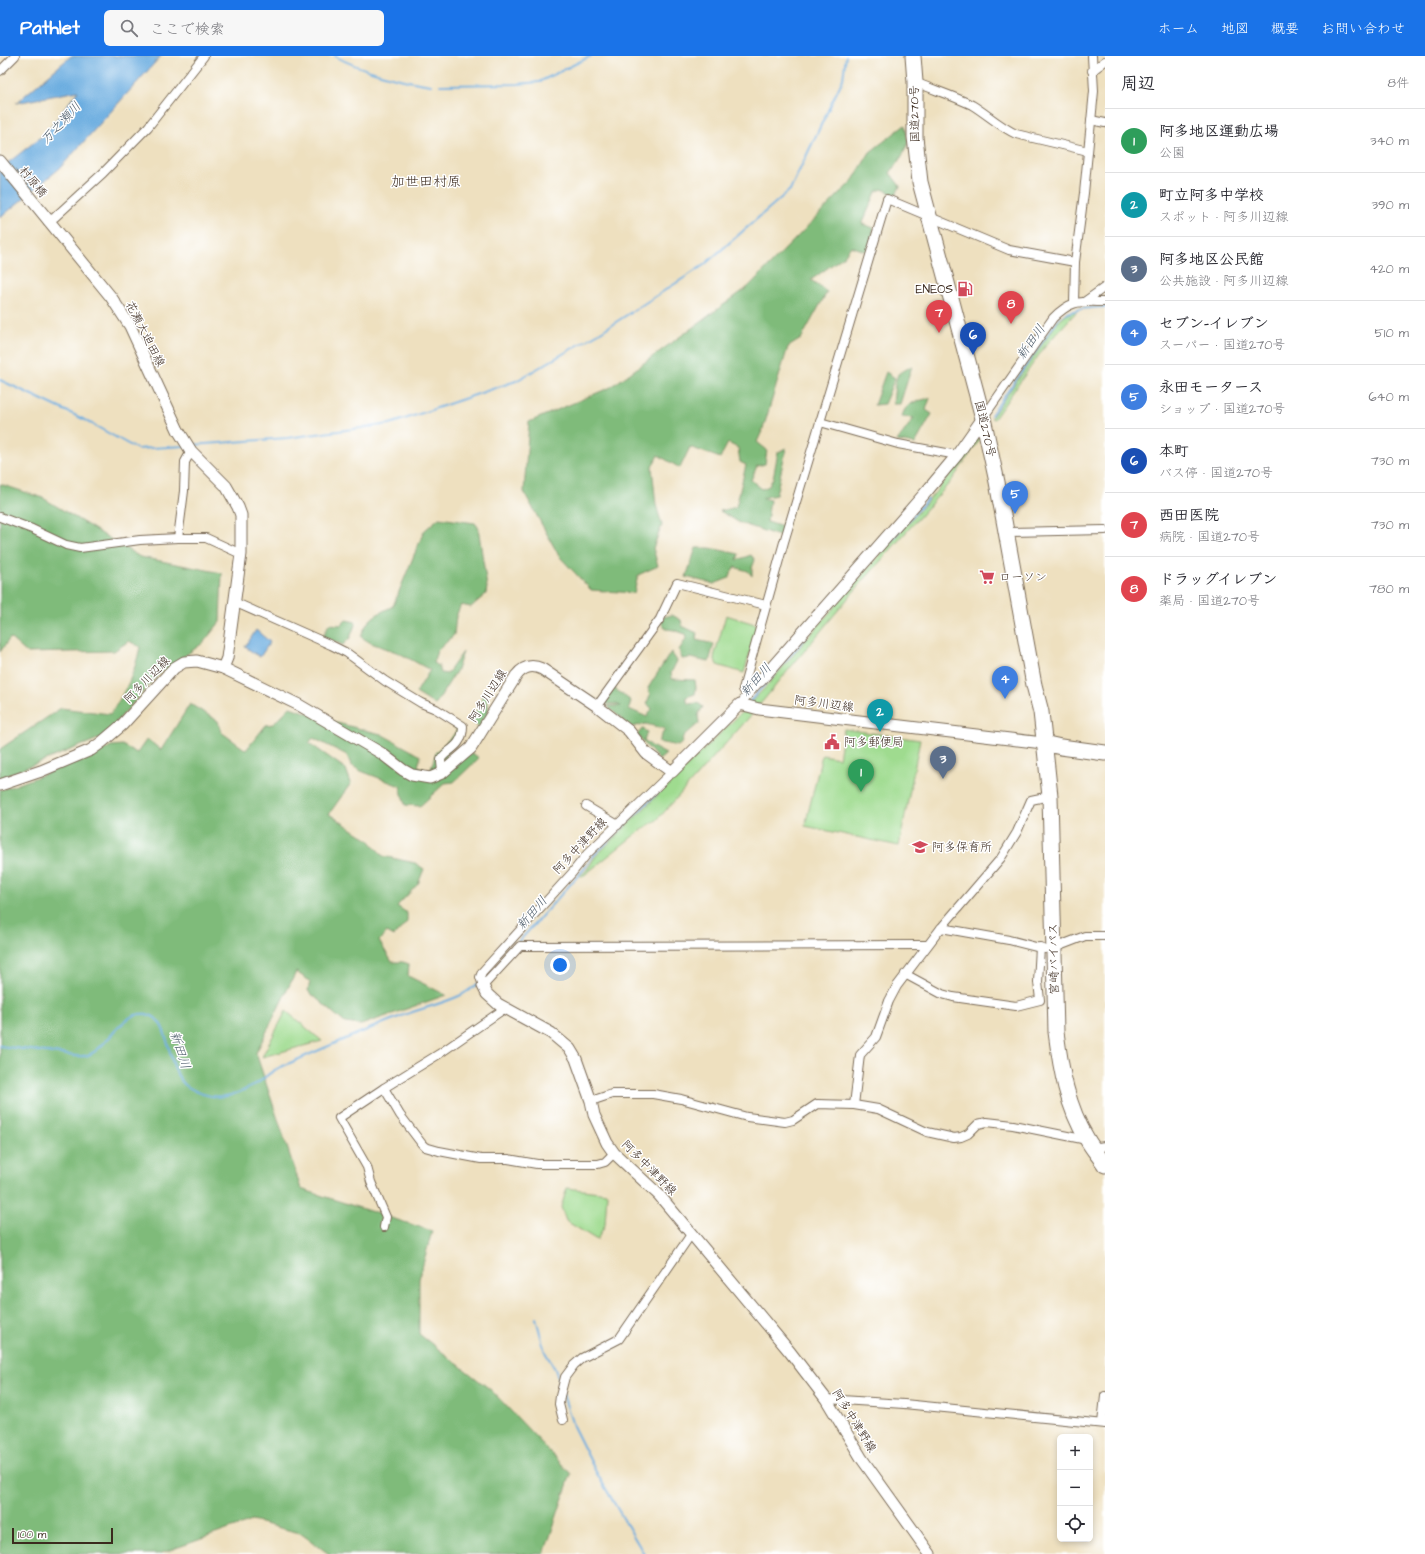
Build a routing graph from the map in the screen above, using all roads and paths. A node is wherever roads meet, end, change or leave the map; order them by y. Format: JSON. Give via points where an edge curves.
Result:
{"nodes":[{"id":1,"x":15,"y":56,"type":"edge"},
{"id":2,"x":204,"y":56,"type":"edge"},
{"id":3,"x":913,"y":56,"type":"edge"},
{"id":4,"x":1092,"y":56,"type":"edge"},
{"id":5,"x":1105,"y":62,"type":"edge"},
{"id":6,"x":0,"y":71,"type":"edge"},
{"id":7,"x":1092,"y":71,"type":"junction"},
{"id":8,"x":915,"y":82,"type":"junction"},
{"id":9,"x":1091,"y":120,"type":"junction"},
{"id":10,"x":1105,"y":123,"type":"edge"},
{"id":11,"x":1088,"y":151,"type":"junction"},
{"id":12,"x":0,"y":161,"type":"edge"},
{"id":13,"x":929,"y":215,"type":"junction"},
{"id":14,"x":47,"y":220,"type":"junction"},
{"id":15,"x":1075,"y":262,"type":"junction"},
{"id":16,"x":1105,"y":287,"type":"edge"},
{"id":17,"x":1084,"y":302,"type":"junction"},
{"id":18,"x":1105,"y":302,"type":"edge"},
{"id":19,"x":1074,"y":303,"type":"junction"},
{"id":20,"x":983,"y":418,"type":"junction"},
{"id":21,"x":820,"y":422,"type":"junction"},
{"id":22,"x":191,"y":451,"type":"junction"},
{"id":23,"x":957,"y":455,"type":"junction"},
{"id":24,"x":0,"y":517,"type":"edge"},
{"id":25,"x":1105,"y":530,"type":"edge"},
{"id":26,"x":1006,"y":532,"type":"junction"},
{"id":27,"x":178,"y":538,"type":"junction"},
{"id":28,"x":241,"y":554,"type":"junction"},
{"id":29,"x":234,"y":602,"type":"junction"},
{"id":30,"x":766,"y":606,"type":"junction"},
{"id":31,"x":223,"y":668,"type":"junction"},
{"id":32,"x":760,"y":681,"type":"joint"},
{"id":33,"x":744,"y":703,"type":"junction"},
{"id":34,"x":597,"y":706,"type":"junction"},
{"id":35,"x":1044,"y":743,"type":"junction"},
{"id":36,"x":1105,"y":753,"type":"edge"},
{"id":37,"x":672,"y":772,"type":"junction"},
{"id":38,"x":442,"y":773,"type":"junction"},
{"id":39,"x":0,"y":785,"type":"edge"},
{"id":40,"x":1050,"y":796,"type":"junction"},
{"id":41,"x":586,"y":806,"type":"dead end"},
{"id":42,"x":618,"y":825,"type":"junction"},
{"id":43,"x":941,"y":928,"type":"junction"},
{"id":44,"x":1105,"y":936,"type":"edge"},
{"id":45,"x":927,"y":945,"type":"junction"},
{"id":46,"x":1049,"y":949,"type":"junction"},
{"id":47,"x":905,"y":974,"type":"junction"},
{"id":48,"x":482,"y":983,"type":"junction"},
{"id":49,"x":504,"y":1009,"type":"junction"},
{"id":50,"x":384,"y":1088,"type":"junction"},
{"id":51,"x":591,"y":1101,"type":"junction"},
{"id":52,"x":854,"y":1105,"type":"junction"},
{"id":53,"x":1095,"y":1145,"type":"edge"},
{"id":54,"x":614,"y":1153,"type":"junction"},
{"id":55,"x":1105,"y":1165,"type":"edge"},
{"id":56,"x":384,"y":1227,"type":"dead end"},
{"id":57,"x":692,"y":1233,"type":"junction"},
{"id":58,"x":1105,"y":1396,"type":"edge"},
{"id":59,"x":826,"y":1399,"type":"junction"},
{"id":60,"x":563,"y":1420,"type":"dead end"},
{"id":61,"x":1104,"y":1424,"type":"edge"},
{"id":62,"x":930,"y":1554,"type":"edge"}],
"edges":[{"from":1,"to":6,"type":"street"},
{"from":2,"to":14,"type":"street","via":[[148,127],[103,173],[55,217]]},
{"from":3,"to":8,"type":"highway","name":"国道270号"},
{"from":4,"to":7,"type":"street"},
{"from":5,"to":7,"type":"street"},
{"from":7,"to":9,"type":"street","via":[[1094,91]]},
{"from":8,"to":11,"type":"street","via":[[956,97],[1016,134]]},
{"from":8,"to":13,"type":"highway","name":"国道270号","via":[[917,168]]},
{"from":9,"to":10,"type":"street"},
{"from":9,"to":11,"type":"street"},
{"from":11,"to":15,"type":"street"},
{"from":12,"to":14,"type":"street","name":"村原橋"},
{"from":13,"to":15,"type":"street","via":[[1009,250]]},
{"from":13,"to":20,"type":"highway","name":"国道270号"},
{"from":13,"to":21,"type":"street","via":[[887,199]]},
{"from":14,"to":22,"type":"street","name":"花瀬大迫田線","via":[[111,297],[130,326],[178,430]]},
{"from":15,"to":19,"type":"street"},
{"from":16,"to":17,"type":"street"},
{"from":17,"to":18,"type":"street"},
{"from":17,"to":19,"type":"street"},
{"from":19,"to":20,"type":"street","via":[[1053,318]]},
{"from":20,"to":23,"type":"street"},
{"from":20,"to":26,"type":"highway","name":"国道270号"},
{"from":21,"to":23,"type":"street","via":[[898,444]]},
{"from":21,"to":30,"type":"street"},
{"from":22,"to":27,"type":"street","via":[[186,462]]},
{"from":22,"to":28,"type":"street","name":"花瀬大迫田線","via":[[226,486],[238,507],[241,516]]},
{"from":23,"to":32,"type":"street"},
{"from":24,"to":27,"type":"street","via":[[66,545],[80,548]]},
{"from":25,"to":26,"type":"street"},
{"from":26,"to":35,"type":"highway","name":"国道270号","via":[[1041,712]]},
{"from":27,"to":28,"type":"street","via":[[206,538]]},
{"from":28,"to":29,"type":"street","name":"花瀬大迫田線"},
{"from":29,"to":31,"type":"street","name":"花瀬大迫田線","via":[[227,658]]},
{"from":29,"to":38,"type":"street","via":[[331,644],[385,681],[463,726],[460,741],[441,759]]},
{"from":30,"to":33,"type":"street","via":[[743,689]]},
{"from":30,"to":34,"type":"street","via":[[678,583],[660,619]]},
{"from":31,"to":38,"type":"street","name":"阿多川辺線","via":[[306,709],[381,753],[412,776],[430,778]]},
{"from":31,"to":39,"type":"street","name":"阿多川辺線","via":[[197,661],[184,662],[174,668],[122,725],[91,750]]},
{"from":32,"to":33,"type":"street"},
{"from":33,"to":35,"type":"street","name":"阿多川辺線"},
{"from":33,"to":37,"type":"street"},
{"from":34,"to":37,"type":"street","name":"阿多川辺線","via":[[629,731],[646,753]]},
{"from":34,"to":38,"type":"street","name":"阿多川辺線","via":[[542,669],[527,667],[516,676],[471,748]]},
{"from":35,"to":36,"type":"highway"},
{"from":35,"to":40,"type":"highway","name":"宮崎バイパス"},
{"from":37,"to":42,"type":"street","name":"阿多中津野線"},
{"from":40,"to":43,"type":"street","via":[[1031,800],[1010,845]]},
{"from":40,"to":46,"type":"highway","name":"宮崎バイパス"},
{"from":41,"to":42,"type":"street"},
{"from":42,"to":48,"type":"street","name":"阿多中津野線","via":[[587,854],[572,874],[482,972]]},
{"from":43,"to":45,"type":"street"},
{"from":43,"to":46,"type":"street"},
{"from":44,"to":46,"type":"street","via":[[1085,936]]},
{"from":45,"to":47,"type":"street"},
{"from":45,"to":48,"type":"street","via":[[520,946]]},
{"from":46,"to":47,"type":"street","via":[[1038,982],[1040,1000],[1016,1006],[942,994]]},
{"from":46,"to":53,"type":"highway","name":"宮崎バイパス","via":[[1056,1032],[1067,1094],[1076,1118]]},
{"from":47,"to":52,"type":"street","via":[[889,1001],[876,1037],[860,1055]]},
{"from":48,"to":49,"type":"street","name":"阿多中津野線","via":[[487,994]]},
{"from":49,"to":50,"type":"street"},
{"from":49,"to":51,"type":"street","name":"阿多中津野線","via":[[551,1033],[564,1043],[576,1060]]},
{"from":50,"to":54,"type":"street","via":[[422,1144],[439,1151],[481,1159],[508,1159],[537,1164],[598,1164],[605,1162]]},
{"from":50,"to":56,"type":"street","via":[[339,1118],[367,1166],[386,1217]]},
{"from":51,"to":52,"type":"street","via":[[612,1094],[654,1094],[747,1117],[785,1122],[793,1120],[817,1104]]},
{"from":51,"to":54,"type":"street","name":"阿多中津野線","via":[[599,1127]]},
{"from":52,"to":53,"type":"street","via":[[878,1109],[926,1132],[954,1138],[968,1134],[978,1124],[987,1122],[1013,1125]]},
{"from":53,"to":55,"type":"highway","name":"宮崎バイパス"},
{"from":54,"to":57,"type":"street","name":"阿多中津野線","via":[[659,1195]]},
{"from":57,"to":59,"type":"street","name":"阿多中津野線"},
{"from":57,"to":60,"type":"street","via":[[619,1339],[587,1355],[567,1374],[560,1396]]},
{"from":58,"to":61,"type":"street"},
{"from":59,"to":61,"type":"street","via":[[904,1404]]},
{"from":59,"to":62,"type":"street","name":"阿多中津野線","via":[[862,1459]]}]}
